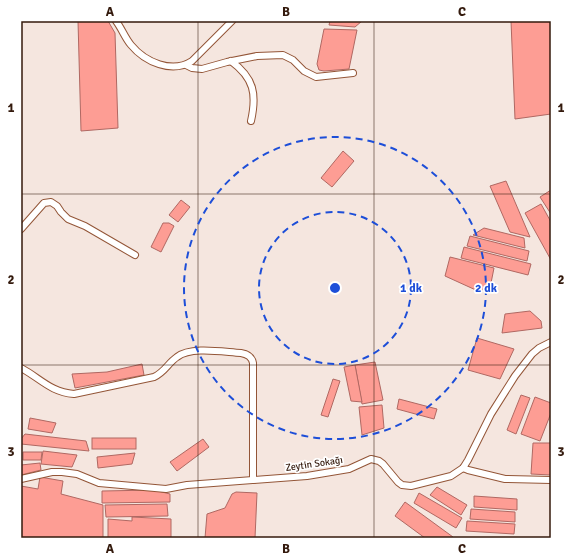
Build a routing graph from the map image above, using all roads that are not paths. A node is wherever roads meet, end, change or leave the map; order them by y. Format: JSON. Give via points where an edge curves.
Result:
{"nodes":[{"id":1,"x":232,"y":21,"type":"edge"},
{"id":2,"x":120,"y":23,"type":"edge"},
{"id":3,"x":231,"y":61,"type":"junction"},
{"id":4,"x":186,"y":65,"type":"junction"},
{"id":5,"x":353,"y":73,"type":"dead end"},
{"id":6,"x":251,"y":121,"type":"dead end"},
{"id":7,"x":21,"y":229,"type":"edge"},
{"id":8,"x":134,"y":255,"type":"dead end"},
{"id":9,"x":551,"y":342,"type":"edge"},
{"id":10,"x":21,"y":368,"type":"edge"},
{"id":11,"x":463,"y":468,"type":"junction"},
{"id":12,"x":21,"y":479,"type":"edge"},
{"id":13,"x":252,"y":480,"type":"junction"},
{"id":14,"x":551,"y":480,"type":"edge"}],
"edges":[{"from":1,"to":4,"type":"street"},
{"from":2,"to":4,"type":"street","via":[[130,44],[141,55],[164,66]]},
{"from":3,"to":4,"type":"street","via":[[202,70]]},
{"from":3,"to":5,"type":"street","via":[[283,55],[316,77]]},
{"from":3,"to":6,"type":"street","via":[[242,69],[250,80],[254,108]]},
{"from":7,"to":8,"type":"street","via":[[44,203],[51,202],[68,218]]},
{"from":9,"to":11,"type":"street","via":[[538,348],[515,376],[491,414]]},
{"from":10,"to":13,"type":"street","via":[[54,389],[74,394],[154,377],[176,357],[188,352],[247,355],[253,364]]},
{"from":11,"to":13,"type":"street","name":"Zeytin Sokağı","via":[[446,478],[411,486],[398,482],[383,464],[375,459],[349,468],[307,476]]},
{"from":11,"to":14,"type":"street","via":[[505,479]]},
{"from":12,"to":13,"type":"street","name":"Zeytin Sokağı","via":[[62,472],[77,474],[99,483],[166,489]]}]}
